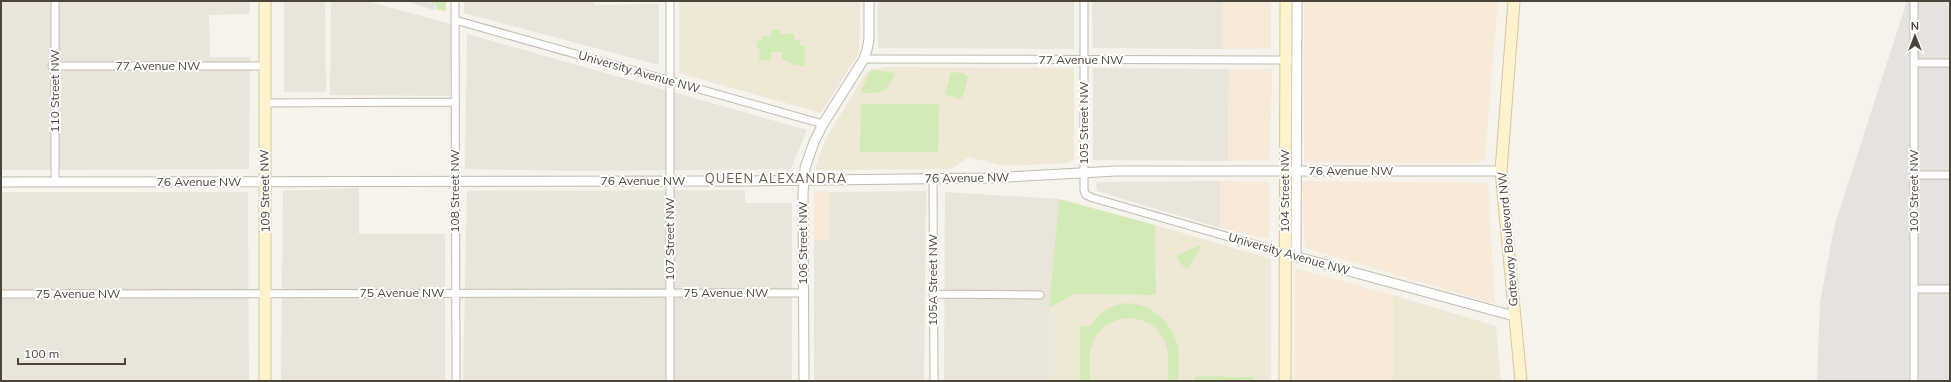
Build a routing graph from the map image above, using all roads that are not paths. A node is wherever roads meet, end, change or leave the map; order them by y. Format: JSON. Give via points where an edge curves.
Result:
{"nodes":[{"id":1,"x":55,"y":1,"type":"edge"},
{"id":2,"x":264,"y":1,"type":"edge"},
{"id":3,"x":455,"y":1,"type":"edge"},
{"id":4,"x":670,"y":1,"type":"edge"},
{"id":5,"x":870,"y":1,"type":"edge"},
{"id":6,"x":1084,"y":1,"type":"edge"},
{"id":7,"x":1286,"y":1,"type":"edge"},
{"id":8,"x":1297,"y":1,"type":"edge"},
{"id":9,"x":1514,"y":1,"type":"edge"},
{"id":10,"x":1914,"y":1,"type":"edge"},
{"id":11,"x":455,"y":20,"type":"junction"},
{"id":12,"x":864,"y":58,"type":"junction"},
{"id":13,"x":1084,"y":60,"type":"junction"},
{"id":14,"x":1292,"y":60,"type":"junction"},
{"id":15,"x":1914,"y":63,"type":"junction"},
{"id":16,"x":1950,"y":63,"type":"edge"},
{"id":17,"x":53,"y":66,"type":"junction"},
{"id":18,"x":264,"y":66,"type":"junction"},
{"id":19,"x":669,"y":81,"type":"junction"},
{"id":20,"x":455,"y":102,"type":"junction"},
{"id":21,"x":264,"y":103,"type":"junction"},
{"id":22,"x":823,"y":124,"type":"junction"},
{"id":23,"x":1291,"y":171,"type":"junction"},
{"id":24,"x":1502,"y":171,"type":"junction"},
{"id":25,"x":1084,"y":172,"type":"junction"},
{"id":26,"x":1950,"y":175,"type":"edge"},
{"id":27,"x":1914,"y":176,"type":"junction"},
{"id":28,"x":804,"y":179,"type":"junction"},
{"id":29,"x":933,"y":179,"type":"junction"},
{"id":30,"x":455,"y":181,"type":"junction"},
{"id":31,"x":669,"y":181,"type":"junction"},
{"id":32,"x":1,"y":182,"type":"edge"},
{"id":33,"x":55,"y":182,"type":"junction"},
{"id":34,"x":264,"y":182,"type":"junction"},
{"id":35,"x":1290,"y":255,"type":"junction"},
{"id":36,"x":1950,"y":288,"type":"edge"},
{"id":37,"x":1914,"y":289,"type":"junction"},
{"id":38,"x":265,"y":293,"type":"junction"},
{"id":39,"x":456,"y":293,"type":"junction"},
{"id":40,"x":670,"y":293,"type":"junction"},
{"id":41,"x":804,"y":293,"type":"junction"},
{"id":42,"x":1,"y":294,"type":"edge"},
{"id":43,"x":933,"y":294,"type":"junction"},
{"id":44,"x":1040,"y":295,"type":"dead end"},
{"id":45,"x":1514,"y":316,"type":"junction"},
{"id":46,"x":265,"y":381,"type":"edge"},
{"id":47,"x":456,"y":381,"type":"edge"},
{"id":48,"x":670,"y":381,"type":"edge"},
{"id":49,"x":804,"y":381,"type":"edge"},
{"id":50,"x":934,"y":381,"type":"edge"},
{"id":51,"x":1285,"y":381,"type":"edge"},
{"id":52,"x":1521,"y":381,"type":"edge"},
{"id":53,"x":1914,"y":381,"type":"edge"}],
"edges":[{"from":1,"to":17,"type":"street","name":"110 Street NW"},
{"from":2,"to":18,"type":"main road","name":"109 Street NW"},
{"from":3,"to":11,"type":"street","name":"108 Street NW"},
{"from":4,"to":19,"type":"street","name":"107 Street NW"},
{"from":5,"to":12,"type":"street","name":"106 Street NW","via":[[869,39]]},
{"from":6,"to":13,"type":"street","name":"105 Street NW"},
{"from":7,"to":14,"type":"main road","name":"104 Street NW"},
{"from":8,"to":14,"type":"street","name":"104 Street NW"},
{"from":9,"to":24,"type":"main road","name":"Gateway Boulevard NW"},
{"from":10,"to":15,"type":"street","name":"100 Street NW"},
{"from":11,"to":19,"type":"street","name":"University Avenue NW"},
{"from":11,"to":20,"type":"street","name":"108 Street NW"},
{"from":12,"to":13,"type":"street","name":"77 Avenue NW"},
{"from":12,"to":22,"type":"street","name":"106 Street NW"},
{"from":13,"to":14,"type":"street","name":"77 Avenue NW"},
{"from":13,"to":25,"type":"street","name":"105 Street NW"},
{"from":14,"to":23,"type":"main road","name":"104 Street NW"},
{"from":15,"to":16,"type":"street"},
{"from":15,"to":27,"type":"street","name":"100 Street NW"},
{"from":17,"to":18,"type":"street","name":"77 Avenue NW"},
{"from":17,"to":33,"type":"street","name":"110 Street NW"},
{"from":18,"to":21,"type":"main road","name":"109 Street NW"},
{"from":19,"to":22,"type":"street","name":"University Avenue NW"},
{"from":19,"to":31,"type":"street","name":"107 Street NW"},
{"from":20,"to":21,"type":"street"},
{"from":20,"to":30,"type":"street","name":"108 Street NW"},
{"from":21,"to":34,"type":"main road","name":"109 Street NW"},
{"from":22,"to":28,"type":"street","name":"106 Street NW","via":[[805,168]]},
{"from":23,"to":24,"type":"street","name":"76 Avenue NW"},
{"from":23,"to":25,"type":"street","name":"76 Avenue NW"},
{"from":23,"to":35,"type":"main road","name":"104 Street NW"},
{"from":24,"to":45,"type":"main road","name":"Gateway Boulevard NW"},
{"from":25,"to":29,"type":"street","name":"76 Avenue NW"},
{"from":25,"to":35,"type":"street","name":"University Avenue NW","via":[[1084,190],[1090,197]]},
{"from":26,"to":27,"type":"street"},
{"from":27,"to":37,"type":"street","name":"100 Street NW"},
{"from":28,"to":29,"type":"street","name":"76 Avenue NW"},
{"from":28,"to":31,"type":"street","name":"76 Avenue NW"},
{"from":28,"to":41,"type":"street","name":"106 Street NW"},
{"from":29,"to":43,"type":"street","name":"105A Street NW"},
{"from":30,"to":31,"type":"street","name":"76 Avenue NW"},
{"from":30,"to":34,"type":"street","name":"76 Avenue NW"},
{"from":30,"to":39,"type":"street","name":"108 Street NW"},
{"from":31,"to":40,"type":"street","name":"107 Street NW"},
{"from":32,"to":33,"type":"street","name":"76 Avenue NW"},
{"from":33,"to":34,"type":"street","name":"76 Avenue NW"},
{"from":34,"to":38,"type":"main road","name":"109 Street NW"},
{"from":35,"to":45,"type":"street","name":"University Avenue NW"},
{"from":35,"to":51,"type":"main road","name":"104 Street NW"},
{"from":36,"to":37,"type":"street"},
{"from":37,"to":53,"type":"street","name":"100 Street NW"},
{"from":38,"to":39,"type":"street","name":"75 Avenue NW"},
{"from":38,"to":42,"type":"street","name":"75 Avenue NW"},
{"from":38,"to":46,"type":"main road","name":"109 Street NW"},
{"from":39,"to":40,"type":"street","name":"75 Avenue NW"},
{"from":39,"to":47,"type":"street","name":"108 Street NW"},
{"from":40,"to":41,"type":"street","name":"75 Avenue NW"},
{"from":40,"to":48,"type":"street","name":"107 Street NW"},
{"from":41,"to":49,"type":"street","name":"106 Street NW"},
{"from":43,"to":44,"type":"street"},
{"from":43,"to":50,"type":"street","name":"105A Street NW"},
{"from":45,"to":52,"type":"main road","name":"Gateway Boulevard NW"}]}
